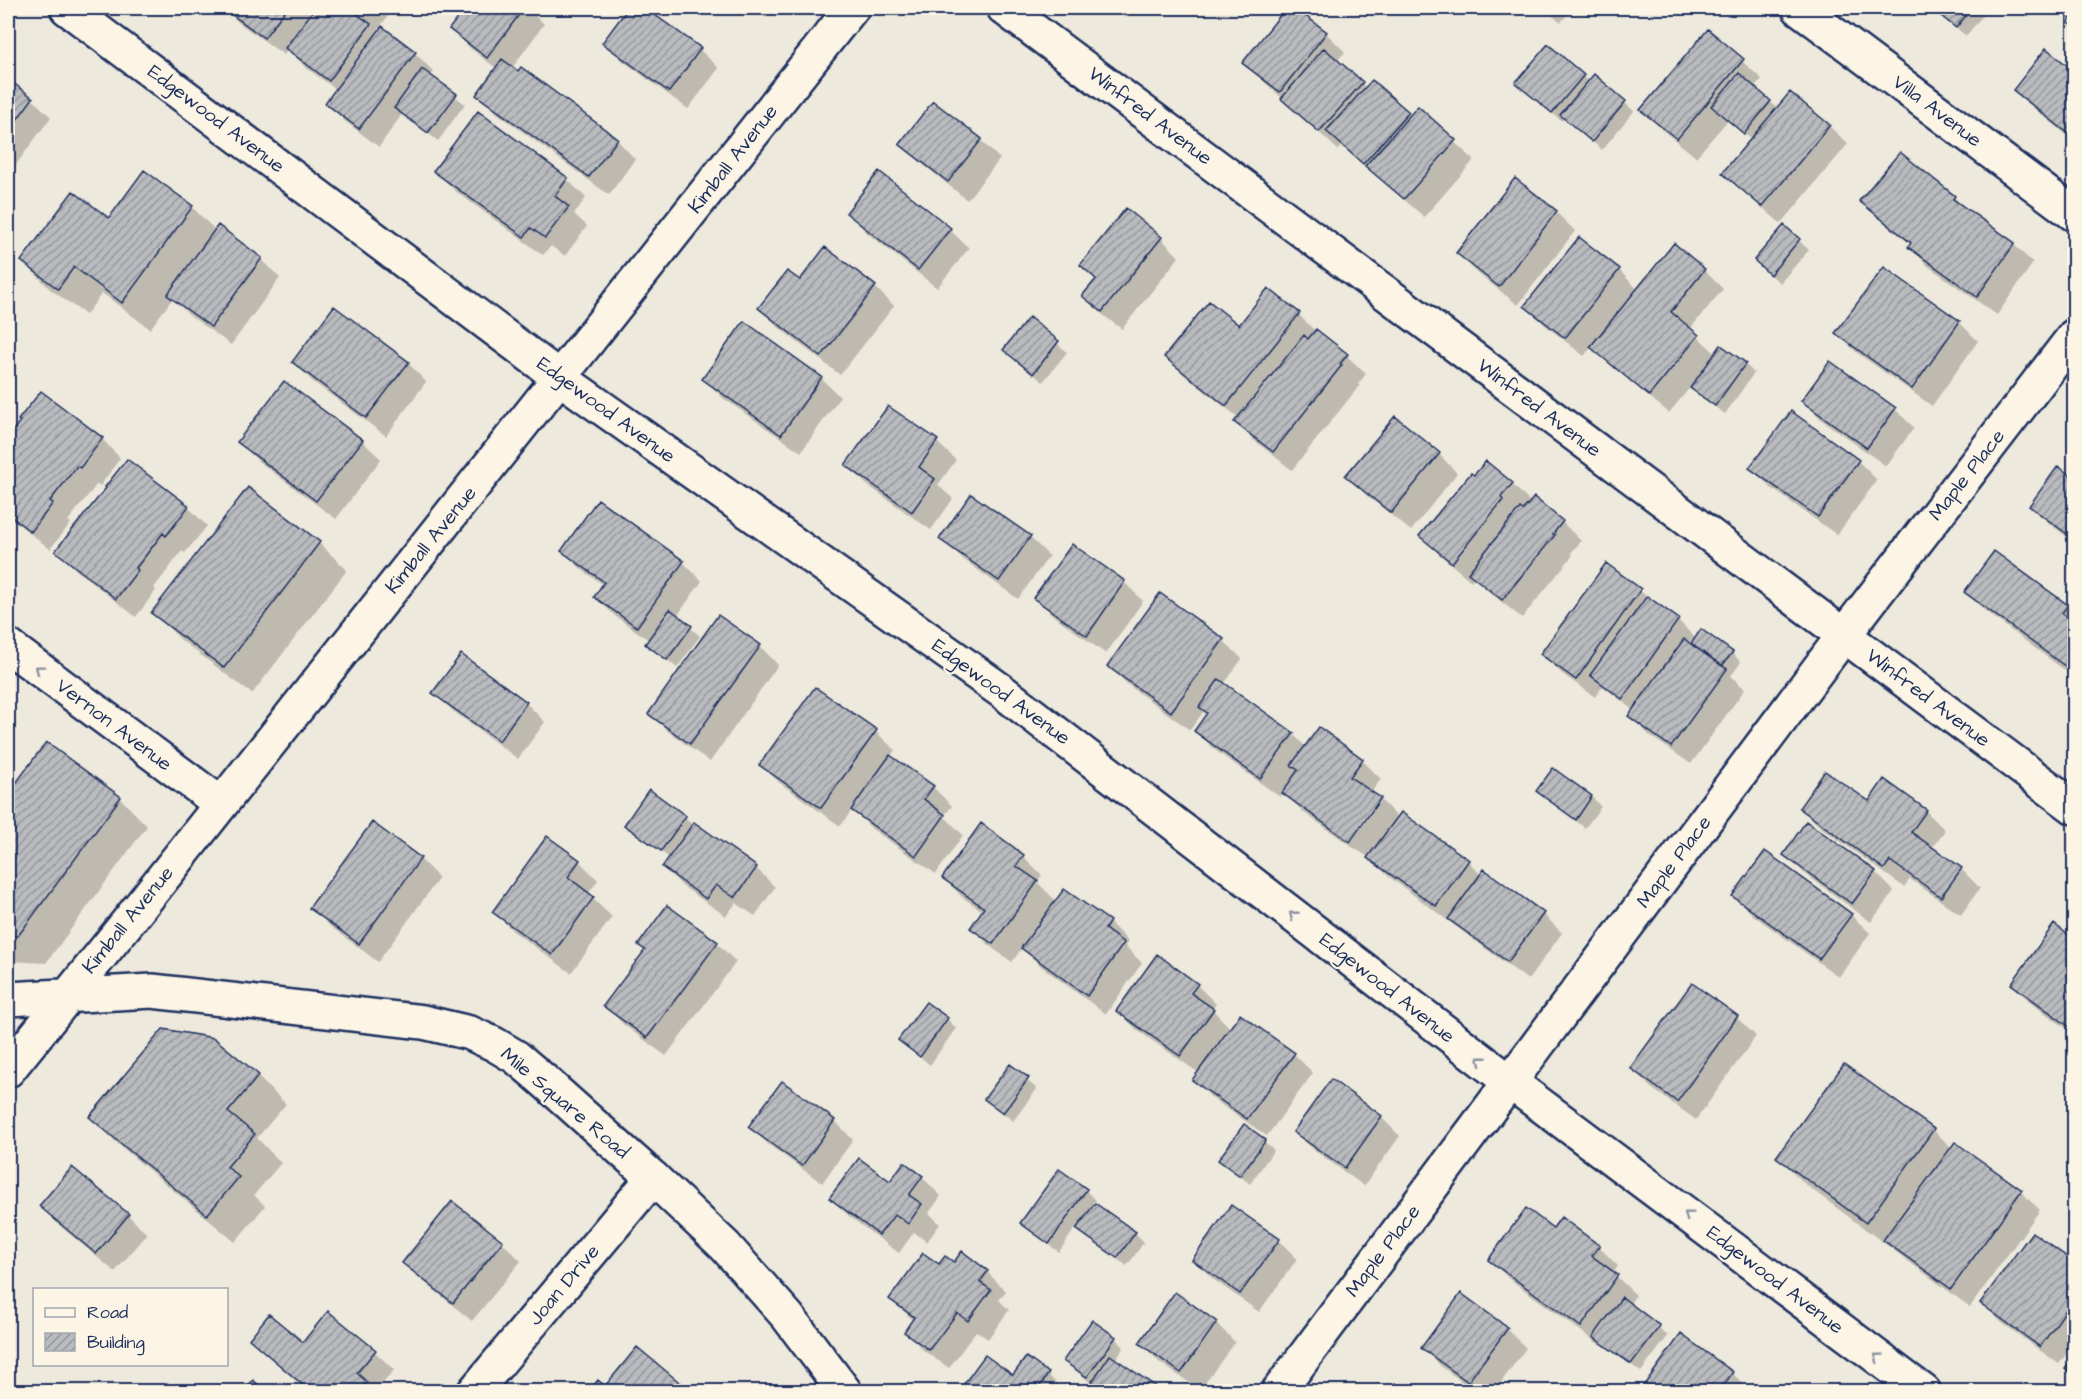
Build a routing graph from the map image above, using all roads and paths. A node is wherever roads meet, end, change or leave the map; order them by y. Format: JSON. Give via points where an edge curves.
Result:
{"nodes":[{"id":1,"x":67,"y":8,"type":"edge"},
{"id":2,"x":852,"y":8,"type":"edge"},
{"id":3,"x":1004,"y":8,"type":"edge"},
{"id":4,"x":1799,"y":8,"type":"edge"},
{"id":5,"x":2074,"y":214,"type":"edge"},
{"id":6,"x":2074,"y":336,"type":"edge"},
{"id":7,"x":560,"y":378,"type":"junction"},
{"id":8,"x":1844,"y":635,"type":"junction"},
{"id":9,"x":8,"y":646,"type":"edge"},
{"id":10,"x":221,"y":804,"type":"junction"},
{"id":11,"x":2074,"y":807,"type":"edge"},
{"id":12,"x":68,"y":995,"type":"junction"},
{"id":13,"x":8,"y":999,"type":"edge"},
{"id":14,"x":8,"y":1070,"type":"edge"},
{"id":15,"x":1510,"y":1082,"type":"junction"},
{"id":16,"x":653,"y":1178,"type":"junction"},
{"id":17,"x":474,"y":1392,"type":"edge"},
{"id":18,"x":845,"y":1392,"type":"edge"},
{"id":19,"x":1278,"y":1392,"type":"edge"},
{"id":20,"x":1924,"y":1392,"type":"edge"}],
"edges":[{"from":1,"to":7,"type":"street","name":"Edgewood Avenue"},
{"from":2,"to":7,"type":"street","name":"Kimball Avenue"},
{"from":3,"to":8,"type":"street","name":"Winfred Avenue"},
{"from":4,"to":5,"type":"street","name":"Villa Avenue"},
{"from":6,"to":8,"type":"street","name":"Maple Place"},
{"from":7,"to":10,"type":"street","name":"Kimball Avenue"},
{"from":15,"to":7,"type":"street","name":"Edgewood Avenue","one_way":true,"via":[[1003,692]]},
{"from":8,"to":11,"type":"street","name":"Winfred Avenue"},
{"from":8,"to":15,"type":"street","name":"Maple Place"},
{"from":10,"to":9,"type":"street","name":"Vernon Avenue","one_way":true},
{"from":10,"to":12,"type":"street","name":"Kimball Avenue"},
{"from":12,"to":13,"type":"street","name":"Mile Square Road"},
{"from":12,"to":14,"type":"street","name":"Kimball Avenue"},
{"from":12,"to":16,"type":"street","name":"Mile Square Road","via":[[152,992],[423,1022],[470,1033],[516,1057]]},
{"from":15,"to":19,"type":"street","name":"Maple Place"},
{"from":20,"to":15,"type":"street","name":"Edgewood Avenue","one_way":true},
{"from":16,"to":17,"type":"street","name":"Joan Drive"},
{"from":16,"to":18,"type":"street","name":"Mile Square Road","via":[[757,1280]]}]}
